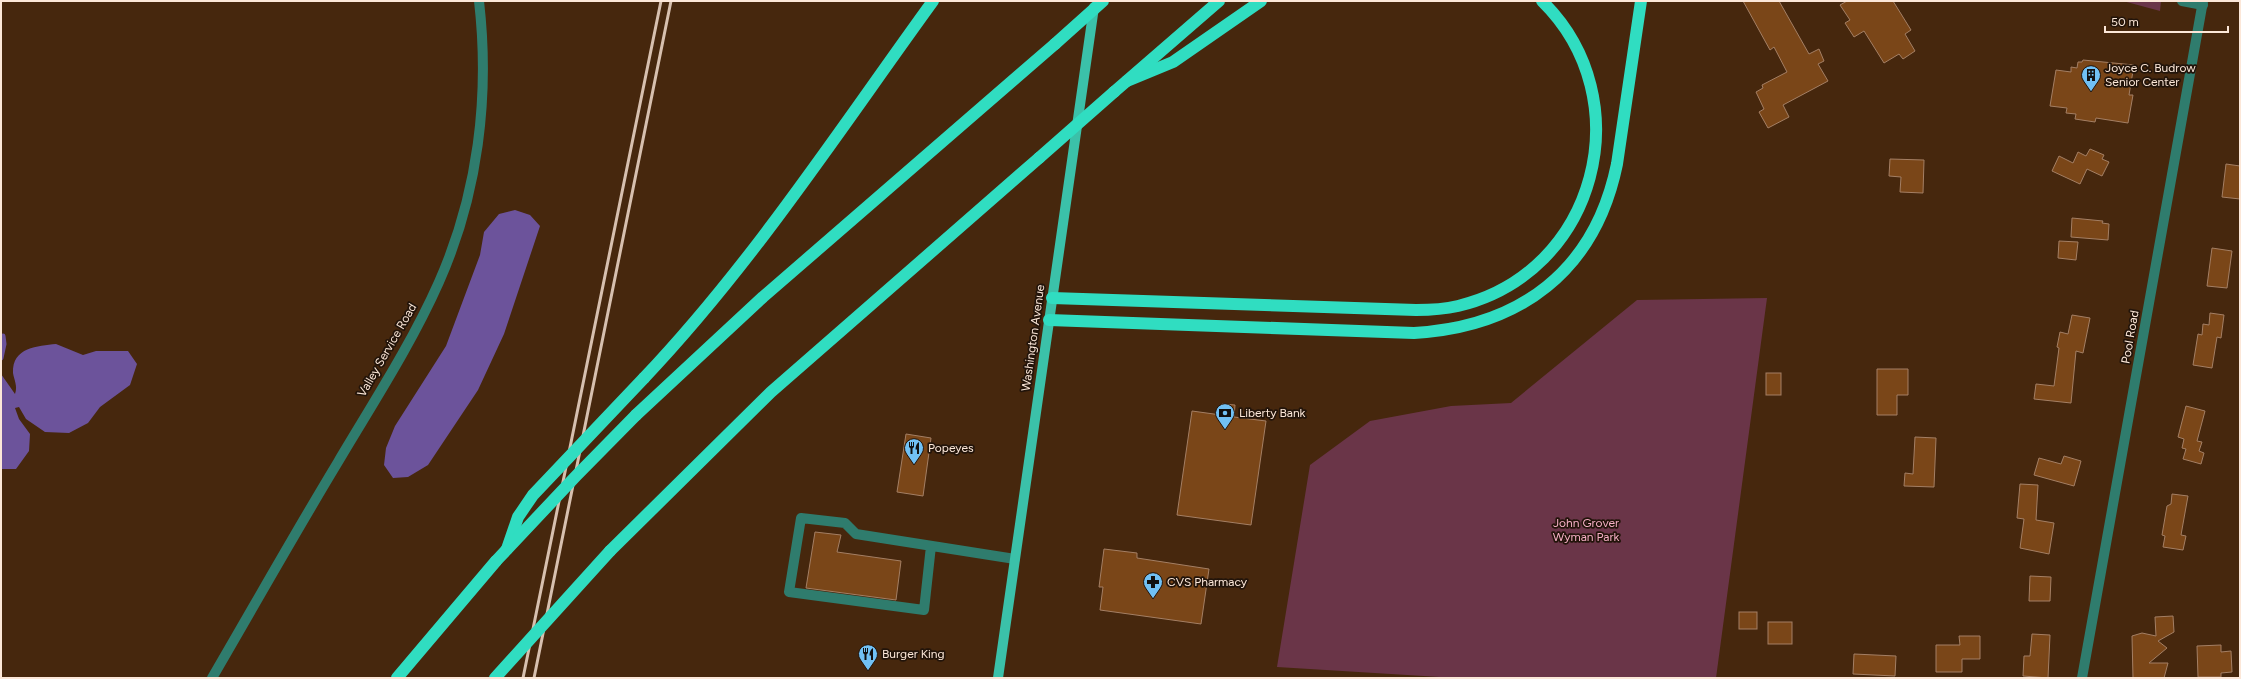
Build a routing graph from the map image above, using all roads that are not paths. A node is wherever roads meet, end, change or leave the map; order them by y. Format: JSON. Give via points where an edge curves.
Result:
{"nodes":[{"id":1,"x":479,"y":1,"type":"edge"},
{"id":2,"x":933,"y":1,"type":"edge"},
{"id":3,"x":1094,"y":1,"type":"edge"},
{"id":4,"x":1103,"y":1,"type":"edge"},
{"id":5,"x":1219,"y":1,"type":"edge"},
{"id":6,"x":1261,"y":1,"type":"edge"},
{"id":7,"x":1542,"y":1,"type":"edge"},
{"id":8,"x":1641,"y":1,"type":"edge"},
{"id":9,"x":2182,"y":1,"type":"edge"},
{"id":10,"x":2203,"y":3,"type":"edge"},
{"id":11,"x":1127,"y":81,"type":"junction"},
{"id":12,"x":1052,"y":298,"type":"junction"},
{"id":13,"x":1049,"y":320,"type":"junction"},
{"id":14,"x":931,"y":546,"type":"junction"},
{"id":15,"x":507,"y":549,"type":"junction"},
{"id":16,"x":1015,"y":559,"type":"junction"},
{"id":17,"x":212,"y":678,"type":"edge"},
{"id":18,"x":396,"y":678,"type":"edge"},
{"id":19,"x":495,"y":678,"type":"edge"},
{"id":20,"x":998,"y":678,"type":"edge"},
{"id":21,"x":2082,"y":678,"type":"edge"}],
"edges":[{"from":1,"to":17,"type":"street","name":"Valley Service Road","via":[[483,62],[478,142],[468,197],[448,259],[423,316],[405,348]]},
{"from":2,"to":15,"type":"highway","bridge":true,"via":[[746,260],[695,322],[533,495],[518,517]]},
{"from":3,"to":12,"type":"main road","name":"Washington Avenue"},
{"from":4,"to":15,"type":"highway","bridge":true,"via":[[758,302],[636,415]]},
{"from":5,"to":11,"type":"highway"},
{"from":6,"to":11,"type":"highway","via":[[1173,62]]},
{"from":7,"to":12,"type":"highway","via":[[1567,30],[1589,76],[1596,111],[1596,148],[1586,193],[1572,222],[1547,254],[1513,282],[1458,306],[1416,310]]},
{"from":8,"to":13,"type":"highway","via":[[1618,164],[1601,217],[1565,269],[1542,290],[1514,309],[1467,326],[1414,333]]},
{"from":9,"to":10,"type":"street"},
{"from":10,"to":21,"type":"street","name":"Pool Road"},
{"from":11,"to":19,"type":"highway","bridge":true,"via":[[771,392],[610,551]]},
{"from":12,"to":13,"type":"main road","name":"Washington Avenue"},
{"from":13,"to":16,"type":"main road","name":"Washington Avenue"},
{"from":14,"to":14,"type":"street","via":[[924,610],[789,592],[801,518],[845,523],[856,534]]},
{"from":14,"to":16,"type":"street"},
{"from":15,"to":18,"type":"highway","bridge":true},
{"from":16,"to":20,"type":"main road","name":"Washington Avenue"}]}
